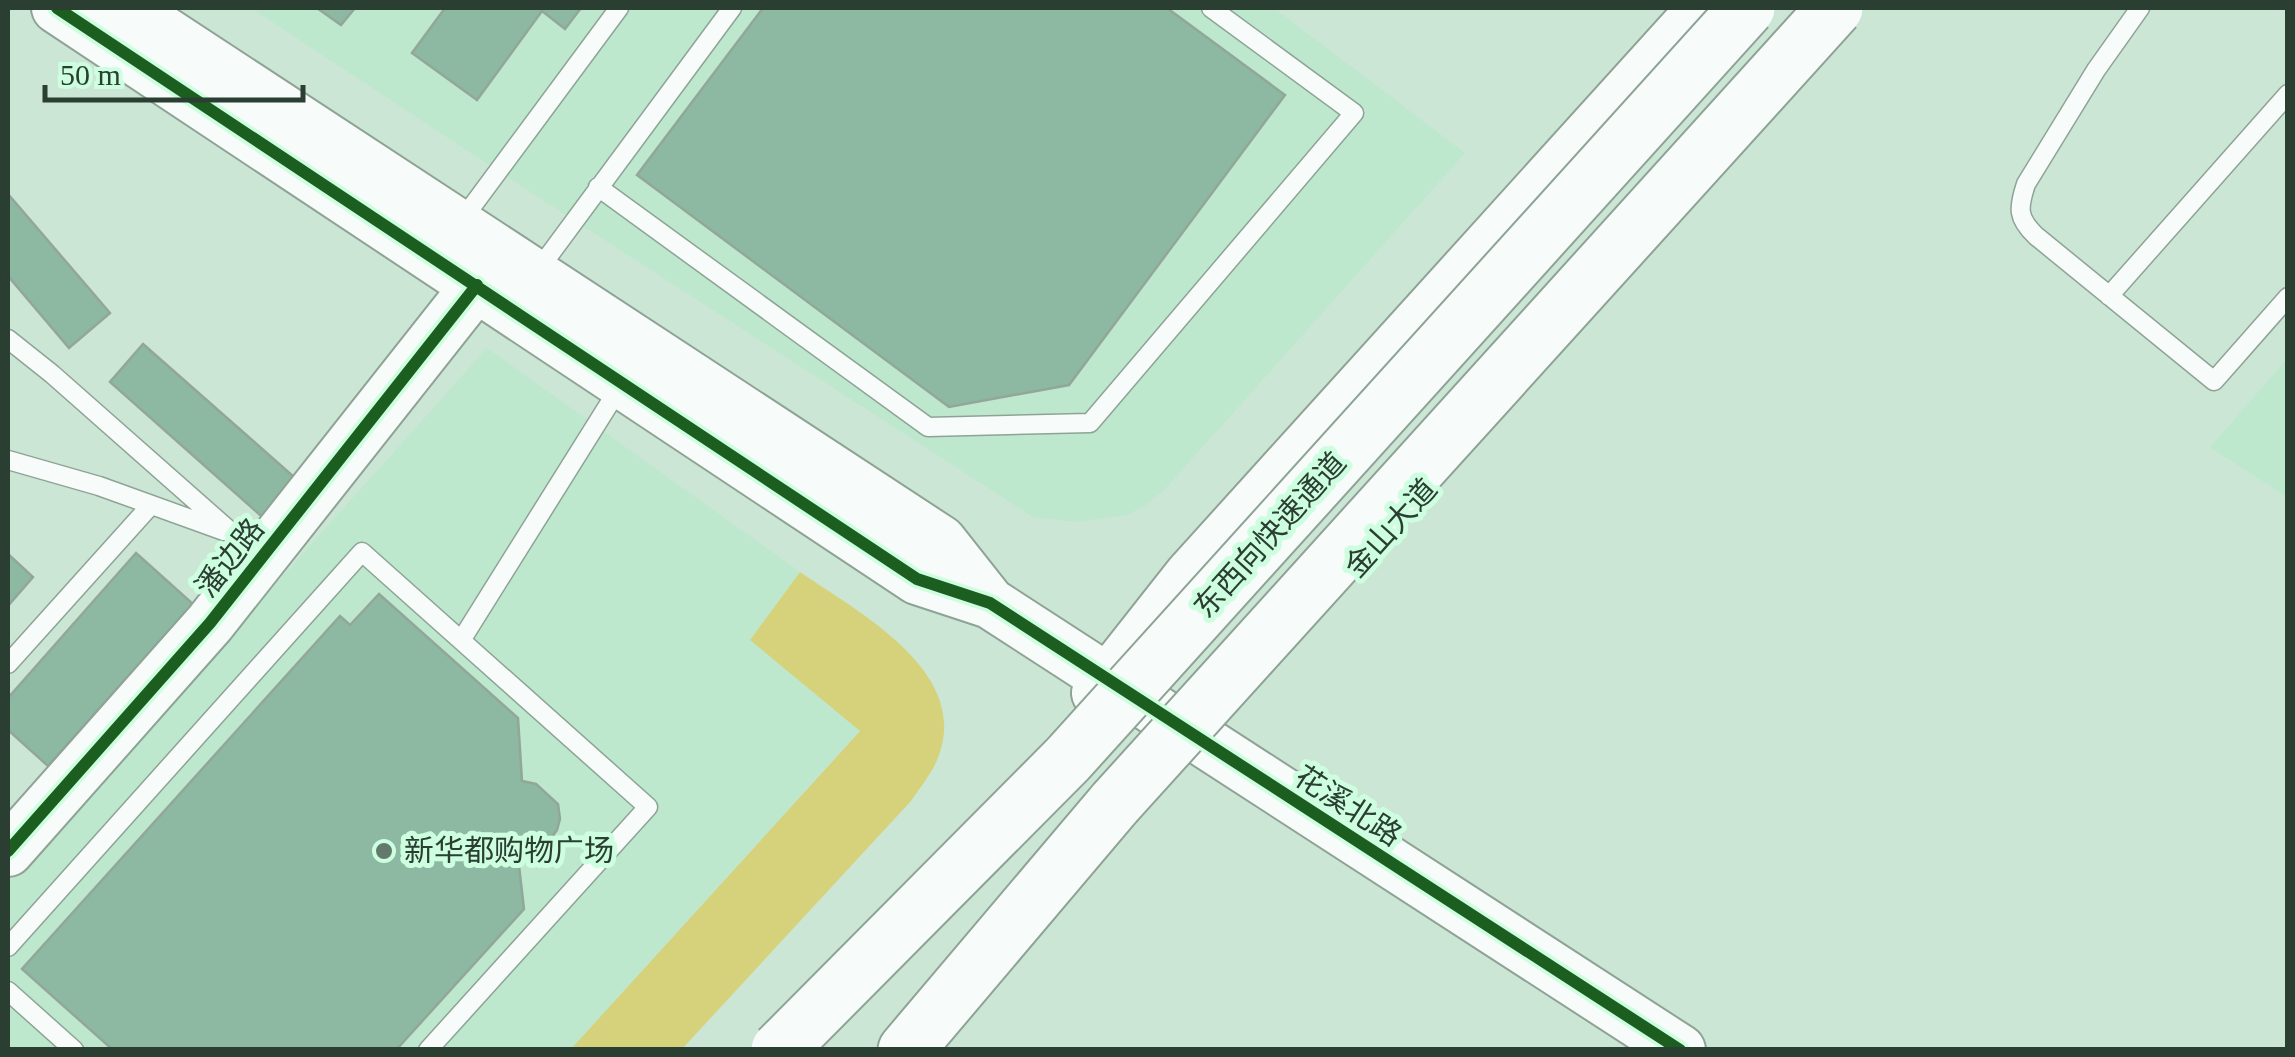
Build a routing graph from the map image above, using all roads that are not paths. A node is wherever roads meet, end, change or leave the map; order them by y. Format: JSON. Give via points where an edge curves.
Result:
{"nodes":[{"id":1,"x":57,"y":8,"type":"edge"},
{"id":2,"x":128,"y":8,"type":"edge"},
{"id":3,"x":619,"y":8,"type":"edge"},
{"id":4,"x":732,"y":8,"type":"edge"},
{"id":5,"x":1212,"y":8,"type":"edge"},
{"id":6,"x":1703,"y":8,"type":"edge"},
{"id":7,"x":1748,"y":8,"type":"edge"},
{"id":8,"x":1835,"y":8,"type":"edge"},
{"id":9,"x":1863,"y":8,"type":"edge"},
{"id":10,"x":2140,"y":8,"type":"edge"},
{"id":11,"x":2288,"y":94,"type":"edge"},
{"id":12,"x":598,"y":188,"type":"junction"},
{"id":13,"x":458,"y":224,"type":"junction"},
{"id":14,"x":535,"y":274,"type":"junction"},
{"id":15,"x":476,"y":285,"type":"junction"},
{"id":16,"x":2109,"y":296,"type":"junction"},
{"id":17,"x":2288,"y":298,"type":"edge"},
{"id":18,"x":8,"y":341,"type":"edge"},
{"id":19,"x":622,"y":383,"type":"junction"},
{"id":20,"x":8,"y":460,"type":"edge"},
{"id":21,"x":151,"y":505,"type":"junction"},
{"id":22,"x":248,"y":547,"type":"junction"},
{"id":23,"x":990,"y":603,"type":"junction"},
{"id":24,"x":462,"y":638,"type":"junction"},
{"id":25,"x":8,"y":664,"type":"edge"},
{"id":26,"x":1107,"y":680,"type":"junction"},
{"id":27,"x":1199,"y":740,"type":"junction"},
{"id":28,"x":8,"y":851,"type":"edge"},
{"id":29,"x":8,"y":948,"type":"edge"},
{"id":30,"x":8,"y":991,"type":"edge"},
{"id":31,"x":74,"y":1050,"type":"edge"},
{"id":32,"x":428,"y":1050,"type":"edge"},
{"id":33,"x":780,"y":1050,"type":"edge"},
{"id":34,"x":906,"y":1050,"type":"edge"},
{"id":35,"x":920,"y":1050,"type":"edge"},
{"id":36,"x":1680,"y":1050,"type":"edge"}],
"edges":[{"from":1,"to":15,"type":"street"},
{"from":2,"to":13,"type":"street"},
{"from":3,"to":13,"type":"lane"},
{"from":4,"to":12,"type":"lane"},
{"from":5,"to":12,"type":"lane","via":[[1354,113],[1090,423],[928,427]]},
{"from":6,"to":26,"type":"street","via":[[1190,575]]},
{"from":7,"to":33,"type":"highway","name":"东西向快速通道","bridge":true,"via":[[1068,759]]},
{"from":8,"to":34,"type":"highway","bridge":true,"via":[[1114,804]]},
{"from":9,"to":27,"type":"street","name":"金山大道"},
{"from":10,"to":16,"type":"lane","via":[[2064,120],[2021,200],[2026,227]]},
{"from":11,"to":16,"type":"lane"},
{"from":12,"to":14,"type":"lane"},
{"from":13,"to":14,"type":"street"},
{"from":14,"to":23,"type":"street","via":[[941,541]]},
{"from":15,"to":19,"type":"street"},
{"from":15,"to":22,"type":"street","name":"潘边路"},
{"from":16,"to":17,"type":"lane","via":[[2214,382]]},
{"from":18,"to":22,"type":"lane"},
{"from":19,"to":23,"type":"street","via":[[917,579]]},
{"from":19,"to":24,"type":"lane"},
{"from":20,"to":21,"type":"lane"},
{"from":21,"to":22,"type":"lane"},
{"from":21,"to":25,"type":"lane"},
{"from":22,"to":28,"type":"street","name":"潘边路","via":[[210,624]]},
{"from":23,"to":26,"type":"street","name":"花溪北路"},
{"from":24,"to":29,"type":"lane","via":[[362,552]]},
{"from":24,"to":32,"type":"lane","via":[[648,807]]},
{"from":26,"to":27,"type":"street","name":"花溪北路"},
{"from":26,"to":33,"type":"street"},
{"from":27,"to":35,"type":"street","name":"金山大道"},
{"from":27,"to":36,"type":"street","name":"花溪北路"},
{"from":30,"to":31,"type":"lane"}]}
